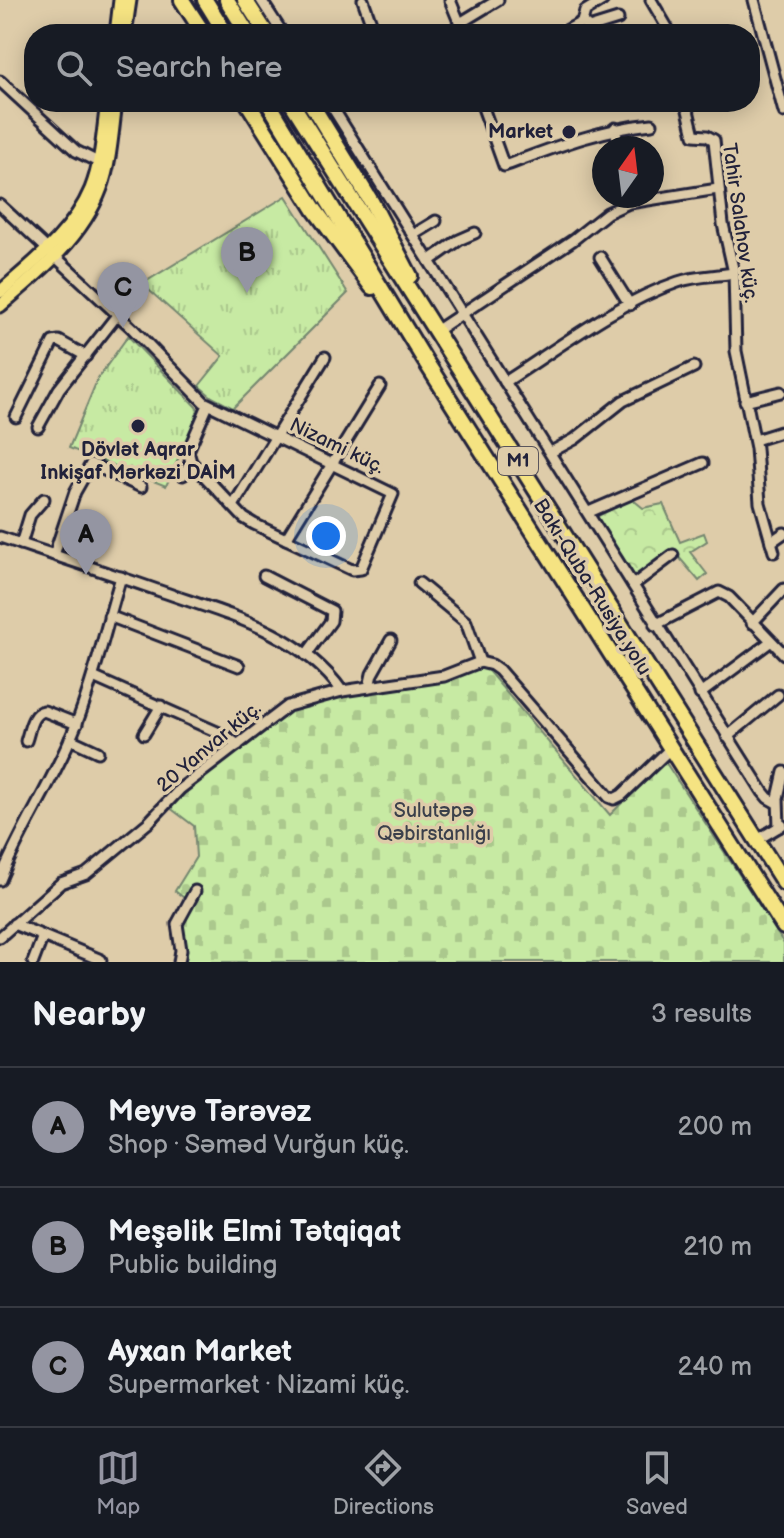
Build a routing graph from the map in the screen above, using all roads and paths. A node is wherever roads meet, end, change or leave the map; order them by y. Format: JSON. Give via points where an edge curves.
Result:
{"nodes":[{"id":1,"x":205,"y":0,"type":"edge"},
{"id":2,"x":227,"y":0,"type":"edge"},
{"id":3,"x":245,"y":0,"type":"edge"},
{"id":4,"x":261,"y":0,"type":"edge"},
{"id":5,"x":363,"y":0,"type":"edge"},
{"id":6,"x":450,"y":0,"type":"edge"},
{"id":7,"x":498,"y":0,"type":"edge"},
{"id":8,"x":603,"y":0,"type":"edge"},
{"id":9,"x":651,"y":0,"type":"edge"},
{"id":10,"x":754,"y":0,"type":"edge"},
{"id":11,"x":128,"y":2,"type":"edge"},
{"id":12,"x":183,"y":3,"type":"edge"},
{"id":13,"x":618,"y":19,"type":"dead end"},
{"id":14,"x":460,"y":23,"type":"joint"},
{"id":15,"x":120,"y":24,"type":"edge"},
{"id":16,"x":126,"y":24,"type":"edge"},
{"id":17,"x":197,"y":24,"type":"edge"},
{"id":18,"x":220,"y":24,"type":"edge"},
{"id":19,"x":242,"y":24,"type":"edge"},
{"id":20,"x":261,"y":24,"type":"edge"},
{"id":21,"x":277,"y":24,"type":"edge"},
{"id":22,"x":371,"y":24,"type":"edge"},
{"id":23,"x":587,"y":24,"type":"edge"},
{"id":24,"x":601,"y":24,"type":"edge"},
{"id":25,"x":665,"y":24,"type":"edge"},
{"id":26,"x":0,"y":81,"type":"edge"},
{"id":27,"x":24,"y":103,"type":"edge"},
{"id":28,"x":34,"y":112,"type":"edge"},
{"id":29,"x":106,"y":112,"type":"edge"},
{"id":30,"x":115,"y":112,"type":"edge"},
{"id":31,"x":253,"y":112,"type":"edge"},
{"id":32,"x":274,"y":112,"type":"edge"},
{"id":33,"x":297,"y":112,"type":"edge"},
{"id":34,"x":316,"y":112,"type":"edge"},
{"id":35,"x":335,"y":112,"type":"edge"},
{"id":36,"x":485,"y":112,"type":"edge"},
{"id":37,"x":688,"y":112,"type":"edge"},
{"id":38,"x":784,"y":112,"type":"edge"},
{"id":39,"x":652,"y":124,"type":"dead end"},
{"id":40,"x":615,"y":128,"type":"junction"},
{"id":41,"x":617,"y":136,"type":"edge"},
{"id":42,"x":98,"y":162,"type":"junction"},
{"id":43,"x":718,"y":189,"type":"junction"},
{"id":44,"x":664,"y":196,"type":"edge"},
{"id":45,"x":0,"y":205,"type":"edge"},
{"id":46,"x":615,"y":208,"type":"edge"},
{"id":47,"x":436,"y":221,"type":"dead end"},
{"id":48,"x":475,"y":233,"type":"dead end"},
{"id":49,"x":413,"y":235,"type":"junction"},
{"id":50,"x":51,"y":253,"type":"junction"},
{"id":51,"x":600,"y":257,"type":"dead end"},
{"id":52,"x":429,"y":261,"type":"junction"},
{"id":53,"x":734,"y":273,"type":"junction"},
{"id":54,"x":0,"y":292,"type":"edge"},
{"id":55,"x":630,"y":305,"type":"junction"},
{"id":56,"x":0,"y":306,"type":"edge"},
{"id":57,"x":462,"y":313,"type":"junction"},
{"id":58,"x":118,"y":314,"type":"junction"},
{"id":59,"x":436,"y":331,"type":"junction"},
{"id":60,"x":414,"y":343,"type":"junction"},
{"id":61,"x":86,"y":356,"type":"junction"},
{"id":62,"x":325,"y":357,"type":"dead end"},
{"id":63,"x":694,"y":367,"type":"dead end"},
{"id":64,"x":505,"y":382,"type":"junction"},
{"id":65,"x":380,"y":386,"type":"dead end"},
{"id":66,"x":781,"y":392,"type":"dead end"},
{"id":67,"x":745,"y":401,"type":"junction"},
{"id":68,"x":208,"y":405,"type":"junction"},
{"id":69,"x":16,"y":417,"type":"dead end"},
{"id":70,"x":38,"y":427,"type":"dead end"},
{"id":71,"x":784,"y":431,"type":"edge"},
{"id":72,"x":275,"y":436,"type":"junction"},
{"id":73,"x":755,"y":440,"type":"junction"},
{"id":74,"x":551,"y":452,"type":"junction"},
{"id":75,"x":191,"y":462,"type":"junction"},
{"id":76,"x":703,"y":463,"type":"dead end"},
{"id":77,"x":330,"y":464,"type":"junction"},
{"id":78,"x":183,"y":475,"type":"dead end"},
{"id":79,"x":141,"y":487,"type":"dead end"},
{"id":80,"x":44,"y":499,"type":"dead end"},
{"id":81,"x":233,"y":506,"type":"junction"},
{"id":82,"x":589,"y":512,"type":"junction"},
{"id":83,"x":784,"y":533,"type":"edge"},
{"id":84,"x":0,"y":537,"type":"edge"},
{"id":85,"x":286,"y":539,"type":"junction"},
{"id":86,"x":21,"y":544,"type":"junction"},
{"id":87,"x":54,"y":555,"type":"junction"},
{"id":88,"x":673,"y":555,"type":"dead end"},
{"id":89,"x":264,"y":576,"type":"dead end"},
{"id":90,"x":121,"y":577,"type":"junction"},
{"id":91,"x":419,"y":583,"type":"dead end"},
{"id":92,"x":633,"y":585,"type":"junction"},
{"id":93,"x":784,"y":589,"type":"edge"},
{"id":94,"x":109,"y":616,"type":"junction"},
{"id":95,"x":752,"y":623,"type":"junction"},
{"id":96,"x":655,"y":625,"type":"junction"},
{"id":97,"x":391,"y":640,"type":"dead end"},
{"id":98,"x":770,"y":642,"type":"junction"},
{"id":99,"x":784,"y":654,"type":"edge"},
{"id":100,"x":306,"y":655,"type":"junction"},
{"id":101,"x":480,"y":662,"type":"junction"},
{"id":102,"x":239,"y":666,"type":"dead end"},
{"id":103,"x":93,"y":677,"type":"junction"},
{"id":104,"x":369,"y":687,"type":"junction"},
{"id":105,"x":342,"y":691,"type":"junction"},
{"id":106,"x":700,"y":694,"type":"junction"},
{"id":107,"x":778,"y":695,"type":"dead end"},
{"id":108,"x":161,"y":706,"type":"junction"},
{"id":109,"x":77,"y":724,"type":"junction"},
{"id":110,"x":144,"y":734,"type":"dead end"},
{"id":111,"x":727,"y":737,"type":"junction"},
{"id":112,"x":70,"y":739,"type":"junction"},
{"id":113,"x":26,"y":741,"type":"dead end"},
{"id":114,"x":238,"y":745,"type":"junction"},
{"id":115,"x":671,"y":748,"type":"junction"},
{"id":116,"x":98,"y":752,"type":"dead end"},
{"id":117,"x":784,"y":772,"type":"edge"},
{"id":118,"x":777,"y":803,"type":"junction"},
{"id":119,"x":781,"y":826,"type":"edge"},
{"id":120,"x":757,"y":840,"type":"junction"},
{"id":121,"x":0,"y":880,"type":"edge"},
{"id":122,"x":784,"y":883,"type":"edge"},
{"id":123,"x":195,"y":891,"type":"dead end"},
{"id":124,"x":14,"y":924,"type":"junction"},
{"id":125,"x":784,"y":927,"type":"edge"},
{"id":126,"x":43,"y":936,"type":"junction"},
{"id":127,"x":0,"y":937,"type":"edge"},
{"id":128,"x":101,"y":960,"type":"dead end"},
{"id":129,"x":33,"y":962,"type":"edge"},
{"id":130,"x":179,"y":962,"type":"edge"}],
"edges":[{"from":1,"to":18,"type":"highway"},
{"from":2,"to":19,"type":"highway"},
{"from":3,"to":20,"type":"highway"},
{"from":4,"to":21,"type":"street"},
{"from":5,"to":22,"type":"street"},
{"from":6,"to":14,"type":"street"},
{"from":7,"to":14,"type":"street"},
{"from":8,"to":23,"type":"street","via":[[585,11]]},
{"from":9,"to":25,"type":"street"},
{"from":10,"to":38,"type":"street"},
{"from":11,"to":15,"type":"main road"},
{"from":11,"to":16,"type":"main road"},
{"from":12,"to":17,"type":"highway"},
{"from":13,"to":24,"type":"street"},
{"from":26,"to":27,"type":"street"},
{"from":28,"to":42,"type":"street","via":[[76,151]]},
{"from":29,"to":42,"type":"main road"},
{"from":30,"to":50,"type":"main road","via":[[100,190],[80,227]]},
{"from":31,"to":60,"type":"highway","via":[[335,239]]},
{"from":32,"to":60,"type":"highway","name":"Bakı-Quba-Rusiya yolu","number":"M1"},
{"from":33,"to":59,"type":"highway","name":"Bakı-Quba-Rusiya yolu","number":"M1"},
{"from":34,"to":59,"type":"highway","via":[[384,224]]},
{"from":35,"to":49,"type":"street"},
{"from":36,"to":40,"type":"street","via":[[504,166]]},
{"from":37,"to":43,"type":"street","name":"Tahir Salahov küç.","via":[[694,135],[714,140]]},
{"from":39,"to":40,"type":"street"},
{"from":40,"to":41,"type":"street"},
{"from":42,"to":50,"type":"main road","via":[[86,199]]},
{"from":43,"to":44,"type":"street"},
{"from":43,"to":53,"type":"street","name":"Tahir Salahov küç."},
{"from":45,"to":50,"type":"street","name":"Nizami küç."},
{"from":46,"to":57,"type":"street"},
{"from":47,"to":49,"type":"street"},
{"from":48,"to":52,"type":"street"},
{"from":49,"to":52,"type":"street"},
{"from":50,"to":54,"type":"main road"},
{"from":50,"to":56,"type":"main road"},
{"from":50,"to":58,"type":"street","name":"Nizami küç."},
{"from":51,"to":55,"type":"street"},
{"from":52,"to":57,"type":"street"},
{"from":53,"to":55,"type":"street","via":[[681,281]]},
{"from":53,"to":67,"type":"street","name":"Tahir Salahov küç.","via":[[736,351]]},
{"from":55,"to":64,"type":"street"},
{"from":57,"to":59,"type":"street"},
{"from":57,"to":64,"type":"street"},
{"from":58,"to":61,"type":"street"},
{"from":58,"to":68,"type":"street","name":"Nizami küç."},
{"from":59,"to":120,"type":"highway","name":"Bakı-Quba-Rusiya yolu","number":"M1"},
{"from":60,"to":115,"type":"highway","name":"Bakı-Quba-Rusiya yolu","number":"M1"},
{"from":61,"to":69,"type":"street","via":[[53,342]]},
{"from":61,"to":70,"type":"street"},
{"from":62,"to":72,"type":"street"},
{"from":63,"to":74,"type":"street","via":[[623,401]]},
{"from":64,"to":74,"type":"street"},
{"from":65,"to":77,"type":"street"},
{"from":66,"to":67,"type":"street"},
{"from":67,"to":73,"type":"street","name":"Tahir Salahov küç."},
{"from":68,"to":72,"type":"street","name":"Nizami küç."},
{"from":68,"to":75,"type":"street","via":[[188,451]]},
{"from":71,"to":73,"type":"street"},
{"from":72,"to":77,"type":"street","name":"Nizami küç."},
{"from":72,"to":81,"type":"street"},
{"from":73,"to":83,"type":"street","name":"Tahir Salahov küç.","via":[[760,503],[773,547]]},
{"from":74,"to":82,"type":"street"},
{"from":75,"to":78,"type":"street"},
{"from":75,"to":81,"type":"street","name":"Nizami küç."},
{"from":76,"to":82,"type":"street"},
{"from":77,"to":85,"type":"street"},
{"from":77,"to":85,"type":"street","name":"Nizami küç.","via":[[393,494],[361,569],[352,570]]},
{"from":79,"to":87,"type":"street","via":[[91,464],[78,485]]},
{"from":80,"to":86,"type":"street","via":[[30,515]]},
{"from":81,"to":85,"type":"street","name":"Nizami küç.","via":[[254,524]]},
{"from":82,"to":92,"type":"street"},
{"from":84,"to":86,"type":"street"},
{"from":86,"to":87,"type":"street"},
{"from":87,"to":90,"type":"street"},
{"from":88,"to":92,"type":"street"},
{"from":89,"to":100,"type":"street","via":[[332,611],[331,621]]},
{"from":90,"to":94,"type":"street"},
{"from":90,"to":100,"type":"street","via":[[243,620]]},
{"from":91,"to":101,"type":"street","via":[[466,622]]},
{"from":92,"to":96,"type":"street"},
{"from":93,"to":95,"type":"street"},
{"from":94,"to":102,"type":"street"},
{"from":94,"to":103,"type":"street"},
{"from":95,"to":96,"type":"street","via":[[719,592]]},
{"from":95,"to":98,"type":"street"},
{"from":96,"to":106,"type":"street"},
{"from":97,"to":104,"type":"street"},
{"from":98,"to":99,"type":"street"},
{"from":98,"to":106,"type":"street"},
{"from":100,"to":105,"type":"street"},
{"from":101,"to":104,"type":"street","name":"20 Yanvar küç.","via":[[430,679]]},
{"from":101,"to":115,"type":"street","via":[[499,670],[614,799]]},
{"from":103,"to":108,"type":"street"},
{"from":103,"to":109,"type":"street"},
{"from":104,"to":105,"type":"street","name":"20 Yanvar küç."},
{"from":105,"to":114,"type":"street","name":"20 Yanvar küç.","via":[[288,706]]},
{"from":106,"to":111,"type":"street"},
{"from":107,"to":111,"type":"street"},
{"from":108,"to":110,"type":"street"},
{"from":108,"to":114,"type":"street"},
{"from":109,"to":112,"type":"street"},
{"from":109,"to":113,"type":"street","via":[[39,712]]},
{"from":111,"to":118,"type":"street","via":[[763,792]]},
{"from":112,"to":116,"type":"street"},
{"from":112,"to":121,"type":"street"},
{"from":114,"to":124,"type":"street","name":"20 Yanvar küç.","via":[[86,874],[61,883]]},
{"from":115,"to":125,"type":"highway","name":"Bakı-Quba-Rusiya yolu","number":"M1"},
{"from":117,"to":118,"type":"street"},
{"from":118,"to":119,"type":"street"},
{"from":119,"to":120,"type":"street"},
{"from":120,"to":122,"type":"highway","name":"Bakı-Quba-Rusiya yolu","number":"M1"},
{"from":123,"to":130,"type":"street","via":[[177,924]]},
{"from":124,"to":126,"type":"street"},
{"from":124,"to":127,"type":"street","name":"20 Yanvar küç."},
{"from":126,"to":128,"type":"street"},
{"from":126,"to":129,"type":"street"}]}
